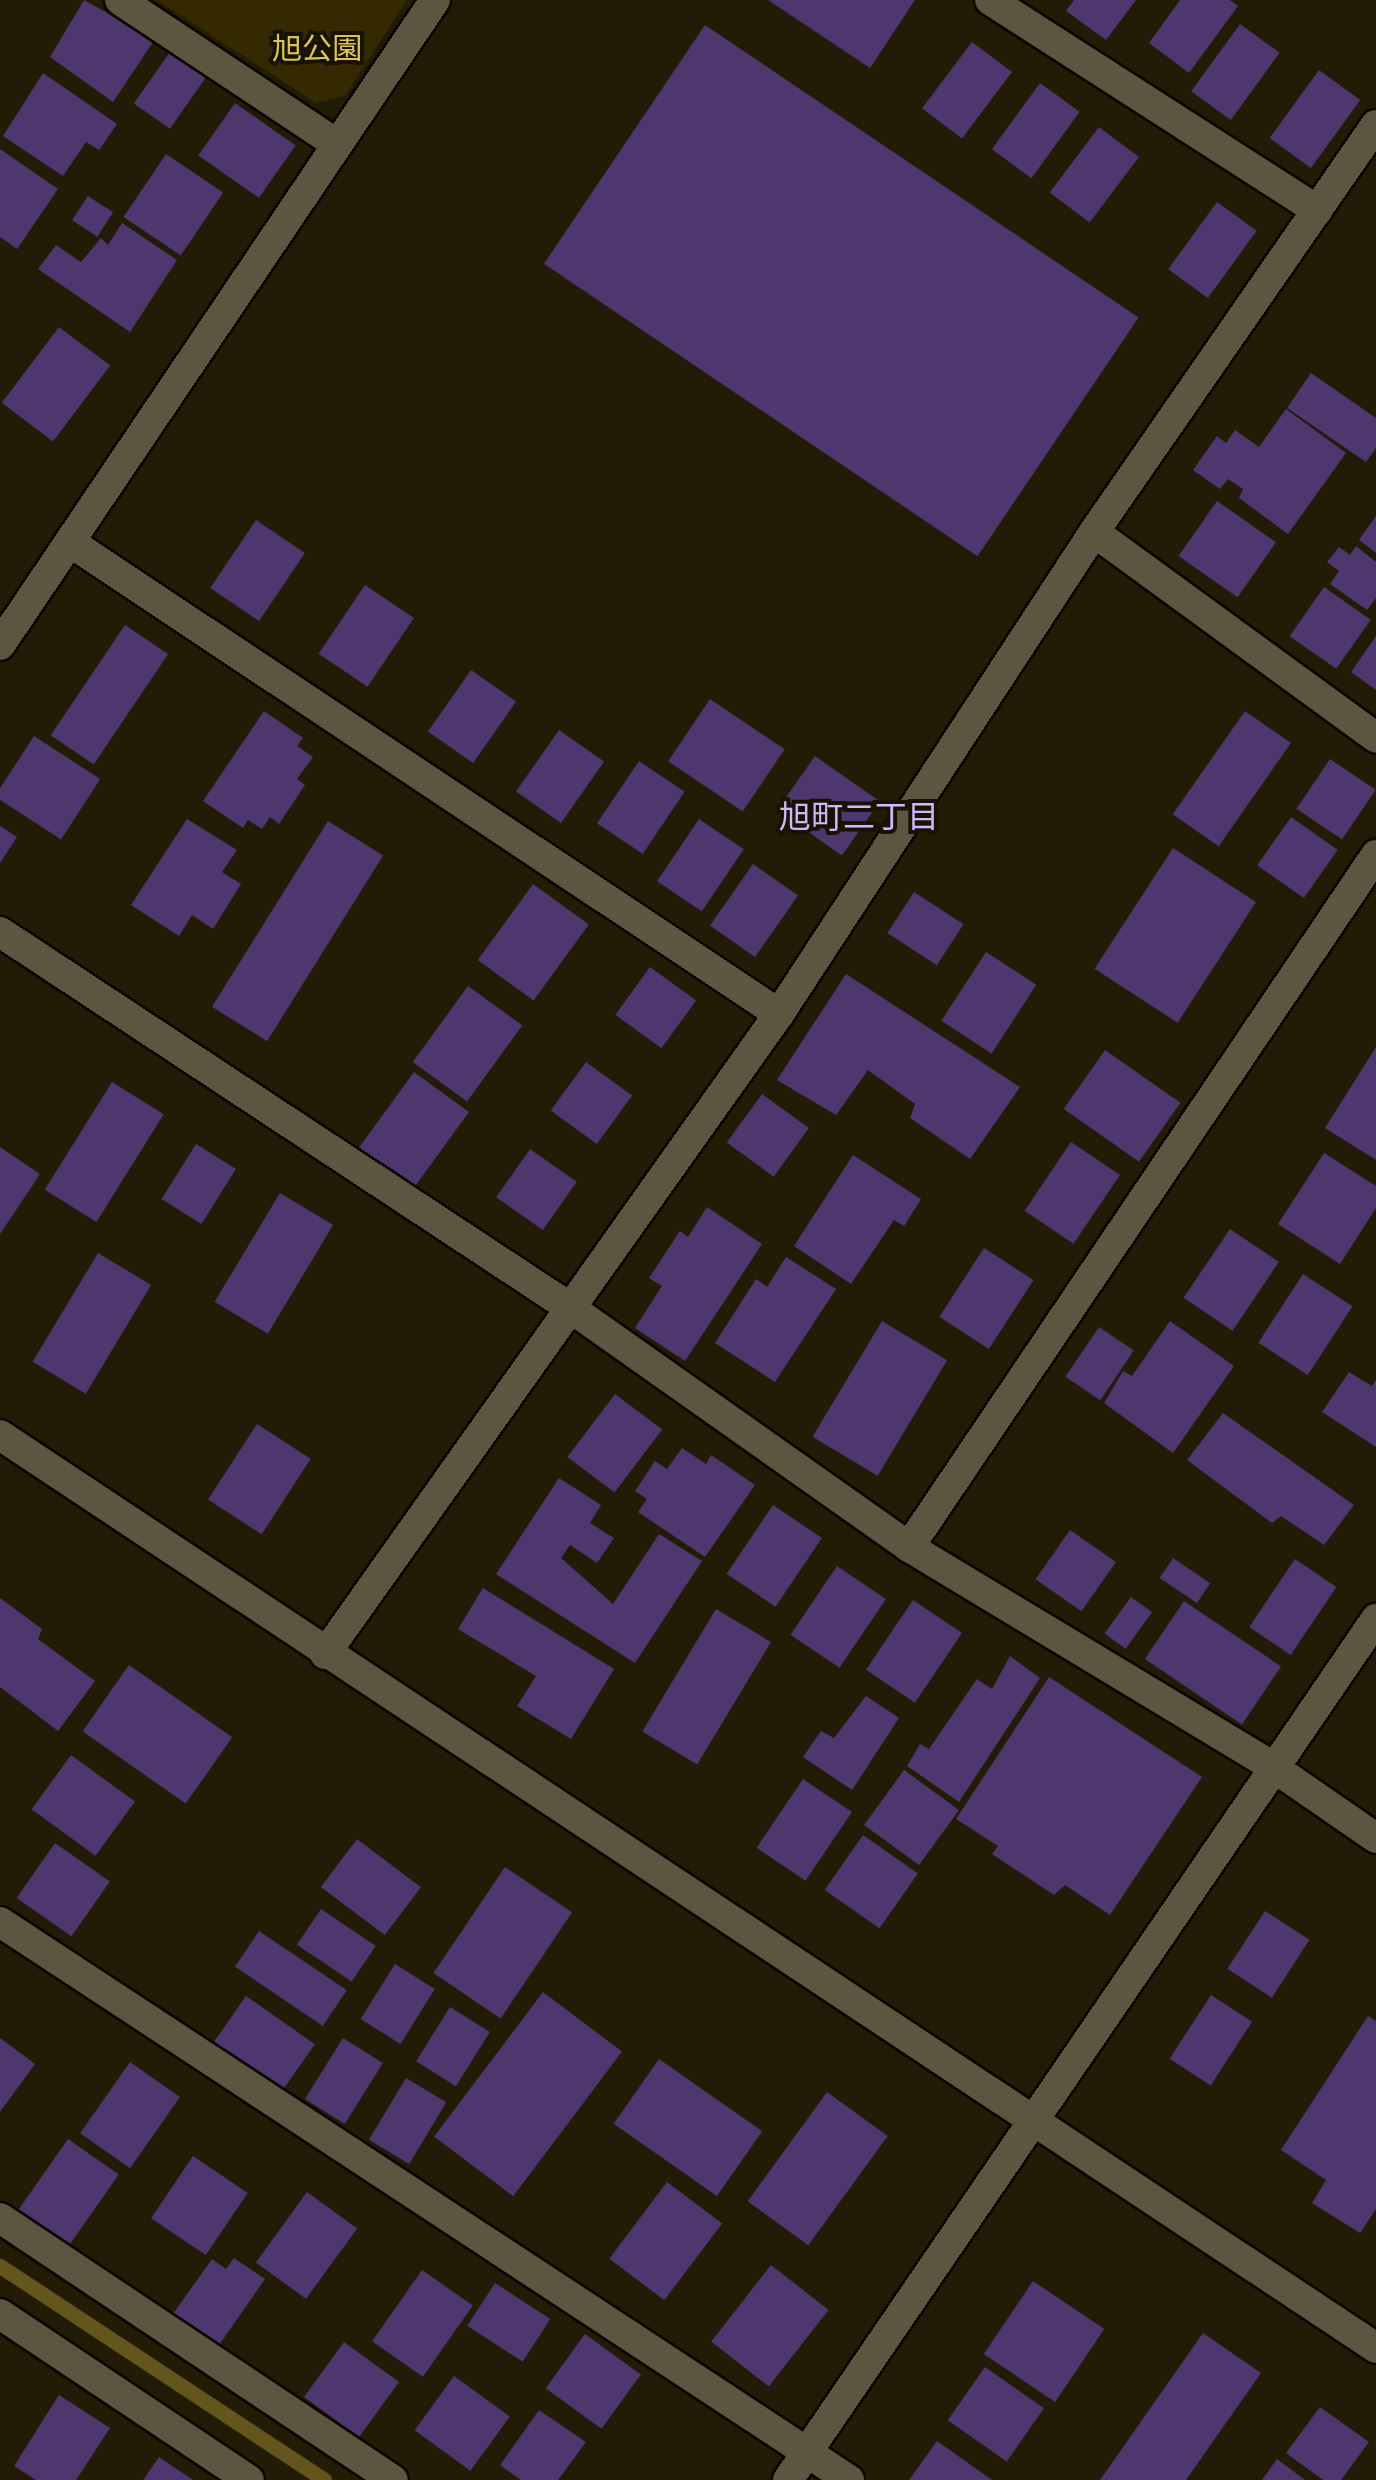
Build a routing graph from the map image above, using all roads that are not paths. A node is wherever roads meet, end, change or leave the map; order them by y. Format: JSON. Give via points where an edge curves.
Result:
{"nodes":[{"id":1,"x":120,"y":0,"type":"edge"},
{"id":2,"x":434,"y":0,"type":"edge"},
{"id":3,"x":990,"y":0,"type":"edge"},
{"id":4,"x":1376,"y":126,"type":"edge"},
{"id":5,"x":337,"y":144,"type":"junction"},
{"id":6,"x":1318,"y":210,"type":"junction"},
{"id":7,"x":1094,"y":532,"type":"junction"},
{"id":8,"x":70,"y":542,"type":"junction"},
{"id":9,"x":0,"y":645,"type":"edge"},
{"id":10,"x":1376,"y":738,"type":"edge"},
{"id":11,"x":1376,"y":855,"type":"edge"},
{"id":12,"x":0,"y":932,"type":"edge"},
{"id":13,"x":779,"y":1014,"type":"junction"},
{"id":14,"x":569,"y":1306,"type":"junction"},
{"id":15,"x":0,"y":1435,"type":"edge"},
{"id":16,"x":909,"y":1547,"type":"junction"},
{"id":17,"x":1376,"y":1619,"type":"edge"},
{"id":18,"x":325,"y":1654,"type":"junction"},
{"id":19,"x":1273,"y":1768,"type":"junction"},
{"id":20,"x":1376,"y":1838,"type":"edge"},
{"id":21,"x":0,"y":1922,"type":"edge"},
{"id":22,"x":1034,"y":2120,"type":"junction"},
{"id":23,"x":0,"y":2218,"type":"edge"},
{"id":24,"x":0,"y":2314,"type":"edge"},
{"id":25,"x":1376,"y":2348,"type":"edge"},
{"id":26,"x":807,"y":2451,"type":"junction"},
{"id":27,"x":249,"y":2480,"type":"edge"},
{"id":28,"x":393,"y":2480,"type":"edge"},
{"id":29,"x":788,"y":2480,"type":"edge"},
{"id":30,"x":849,"y":2480,"type":"edge"}],
"edges":[{"from":1,"to":5,"type":"street"},
{"from":2,"to":5,"type":"street"},
{"from":3,"to":6,"type":"street"},
{"from":4,"to":6,"type":"street"},
{"from":5,"to":8,"type":"street"},
{"from":6,"to":7,"type":"street"},
{"from":7,"to":10,"type":"street"},
{"from":7,"to":13,"type":"street"},
{"from":8,"to":9,"type":"street"},
{"from":8,"to":13,"type":"street"},
{"from":11,"to":16,"type":"street"},
{"from":12,"to":14,"type":"street"},
{"from":13,"to":14,"type":"street"},
{"from":14,"to":16,"type":"street"},
{"from":14,"to":18,"type":"street"},
{"from":15,"to":18,"type":"street"},
{"from":16,"to":19,"type":"street"},
{"from":17,"to":19,"type":"street"},
{"from":18,"to":22,"type":"street"},
{"from":19,"to":20,"type":"street"},
{"from":19,"to":22,"type":"street"},
{"from":21,"to":26,"type":"street"},
{"from":22,"to":25,"type":"street"},
{"from":22,"to":26,"type":"street"},
{"from":23,"to":28,"type":"street"},
{"from":24,"to":27,"type":"street"},
{"from":26,"to":29,"type":"street"},
{"from":26,"to":30,"type":"street"}]}
